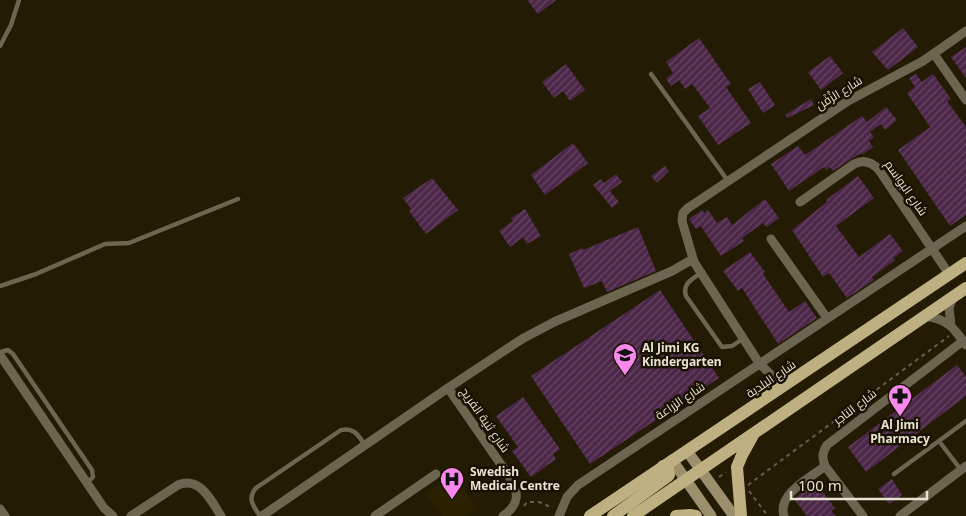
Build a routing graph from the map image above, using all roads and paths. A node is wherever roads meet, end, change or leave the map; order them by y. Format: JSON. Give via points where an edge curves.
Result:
{"nodes":[{"id":1,"x":19,"y":0,"type":"edge"},
{"id":2,"x":966,"y":30,"type":"edge"},
{"id":3,"x":0,"y":46,"type":"edge"},
{"id":4,"x":934,"y":54,"type":"junction"},
{"id":5,"x":651,"y":74,"type":"dead end"},
{"id":6,"x":966,"y":100,"type":"edge"},
{"id":7,"x":728,"y":181,"type":"junction"},
{"id":8,"x":238,"y":200,"type":"dead end"},
{"id":9,"x":800,"y":202,"type":"dead end"},
{"id":10,"x":966,"y":226,"type":"edge"},
{"id":11,"x":771,"y":239,"type":"dead end"},
{"id":12,"x":932,"y":248,"type":"junction"},
{"id":13,"x":693,"y":259,"type":"junction"},
{"id":14,"x":966,"y":262,"type":"edge"},
{"id":15,"x":701,"y":273,"type":"junction"},
{"id":16,"x":949,"y":274,"type":"junction"},
{"id":17,"x":0,"y":286,"type":"edge"},
{"id":18,"x":966,"y":288,"type":"edge"},
{"id":19,"x":952,"y":297,"type":"junction"},
{"id":20,"x":924,"y":316,"type":"junction"},
{"id":21,"x":827,"y":318,"type":"junction"},
{"id":22,"x":953,"y":328,"type":"junction"},
{"id":23,"x":744,"y":338,"type":"junction"},
{"id":24,"x":965,"y":341,"type":"edge"},
{"id":25,"x":0,"y":354,"type":"edge"},
{"id":26,"x":759,"y":363,"type":"junction"},
{"id":27,"x":786,"y":385,"type":"junction"},
{"id":28,"x":448,"y":388,"type":"junction"},
{"id":29,"x":966,"y":421,"type":"edge"},
{"id":30,"x":756,"y":431,"type":"junction"},
{"id":31,"x":939,"y":441,"type":"junction"},
{"id":32,"x":366,"y":445,"type":"junction"},
{"id":33,"x":687,"y":451,"type":"junction"},
{"id":34,"x":668,"y":463,"type":"junction"},
{"id":35,"x":825,"y":466,"type":"junction"},
{"id":36,"x":700,"y":469,"type":"junction"},
{"id":37,"x":964,"y":470,"type":"edge"},
{"id":38,"x":436,"y":474,"type":"dead end"},
{"id":39,"x":894,"y":474,"type":"dead end"},
{"id":40,"x":686,"y":479,"type":"junction"},
{"id":41,"x":746,"y":487,"type":"dead end"},
{"id":42,"x":0,"y":509,"type":"edge"},
{"id":43,"x":520,"y":510,"type":"dead end"},
{"id":44,"x":560,"y":514,"type":"edge"},
{"id":45,"x":5,"y":516,"type":"edge"},
{"id":46,"x":113,"y":516,"type":"edge"},
{"id":47,"x":130,"y":516,"type":"edge"},
{"id":48,"x":221,"y":516,"type":"edge"},
{"id":49,"x":261,"y":516,"type":"edge"},
{"id":50,"x":376,"y":516,"type":"edge"},
{"id":51,"x":503,"y":516,"type":"edge"},
{"id":52,"x":590,"y":516,"type":"edge"},
{"id":53,"x":614,"y":516,"type":"edge"},
{"id":54,"x":633,"y":516,"type":"edge"},
{"id":55,"x":676,"y":516,"type":"edge"},
{"id":56,"x":696,"y":516,"type":"edge"},
{"id":57,"x":711,"y":516,"type":"edge"},
{"id":58,"x":734,"y":516,"type":"edge"},
{"id":59,"x":742,"y":516,"type":"edge"},
{"id":60,"x":784,"y":516,"type":"edge"},
{"id":61,"x":863,"y":516,"type":"edge"},
{"id":62,"x":900,"y":516,"type":"edge"}],
"edges":[{"from":1,"to":3,"type":"lane"},
{"from":2,"to":4,"type":"street","name":"شارع الزَّفْن"},
{"from":4,"to":6,"type":"street"},
{"from":4,"to":7,"type":"street","name":"شارع الزَّفْن","via":[[848,101]]},
{"from":5,"to":7,"type":"lane"},
{"from":7,"to":13,"type":"street","name":"شارع الزَّفْن","via":[[683,213],[682,225]]},
{"from":8,"to":17,"type":"lane","via":[[129,243],[105,244]]},
{"from":9,"to":12,"type":"street","name":"شارع البواسم","via":[[854,164],[868,162],[879,170]]},
{"from":10,"to":12,"type":"street","name":"شارع الزراعة"},
{"from":11,"to":21,"type":"street"},
{"from":12,"to":16,"type":"street","name":"شارع البواسم"},
{"from":12,"to":21,"type":"street","name":"شارع الزراعة"},
{"from":13,"to":15,"type":"street","name":"شارع الزَّفْن"},
{"from":13,"to":28,"type":"street","via":[[554,322]]},
{"from":14,"to":16,"type":"main road","name":"شارع البلدية"},
{"from":15,"to":23,"type":"street","name":"شارع الزَّفْن"},
{"from":15,"to":23,"type":"lane","via":[[687,284],[686,296],[722,347],[732,346]]},
{"from":16,"to":27,"type":"main road","name":"شارع البلدية"},
{"from":18,"to":19,"type":"main road"},
{"from":19,"to":20,"type":"main road"},
{"from":19,"to":22,"type":"street","via":[[949,308]]},
{"from":20,"to":22,"type":"street","via":[[938,319]]},
{"from":20,"to":30,"type":"main road"},
{"from":21,"to":26,"type":"street","name":"شارع الزراعة"},
{"from":22,"to":24,"type":"street"},
{"from":22,"to":41,"type":"path"},
{"from":23,"to":26,"type":"street","name":"شارع الزَّفْن"},
{"from":24,"to":35,"type":"street","name":"شارع التاجر","via":[[827,445],[822,452]]},
{"from":25,"to":46,"type":"street","via":[[104,508]]},
{"from":26,"to":27,"type":"street","name":"شارع الزَّفْن"},
{"from":26,"to":44,"type":"street","name":"شارع الزراعة","via":[[578,485],[567,497]]},
{"from":27,"to":33,"type":"main road","name":"شارع البلدية"},
{"from":28,"to":32,"type":"street"},
{"from":28,"to":51,"type":"street","name":"شارع ثنية الفريج","via":[[517,490],[513,508]]},
{"from":29,"to":31,"type":"lane"},
{"from":30,"to":36,"type":"main road"},
{"from":30,"to":59,"type":"main road","via":[[737,467]]},
{"from":31,"to":37,"type":"lane"},
{"from":31,"to":39,"type":"lane"},
{"from":32,"to":49,"type":"street"},
{"from":32,"to":49,"type":"lane","via":[[349,429],[341,430],[252,491],[251,500]]},
{"from":33,"to":34,"type":"main road","name":"شارع البلدية"},
{"from":33,"to":36,"type":"street"},
{"from":34,"to":40,"type":"street"},
{"from":34,"to":52,"type":"main road","name":"شارع البلدية"},
{"from":34,"to":53,"type":"main road","via":[[666,466],[670,471],[667,477]]},
{"from":35,"to":60,"type":"street","via":[[789,493],[782,504]]},
{"from":35,"to":61,"type":"street"},
{"from":36,"to":40,"type":"main road"},
{"from":36,"to":58,"type":"street"},
{"from":37,"to":62,"type":"street"},
{"from":38,"to":50,"type":"street"},
{"from":40,"to":54,"type":"main road"},
{"from":40,"to":57,"type":"street"},
{"from":42,"to":45,"type":"street"},
{"from":43,"to":44,"type":"path","via":[[528,502],[539,502]]},
{"from":47,"to":48,"type":"street","via":[[178,485],[192,482],[207,494]]},
{"from":55,"to":56,"type":"main road"}]}
